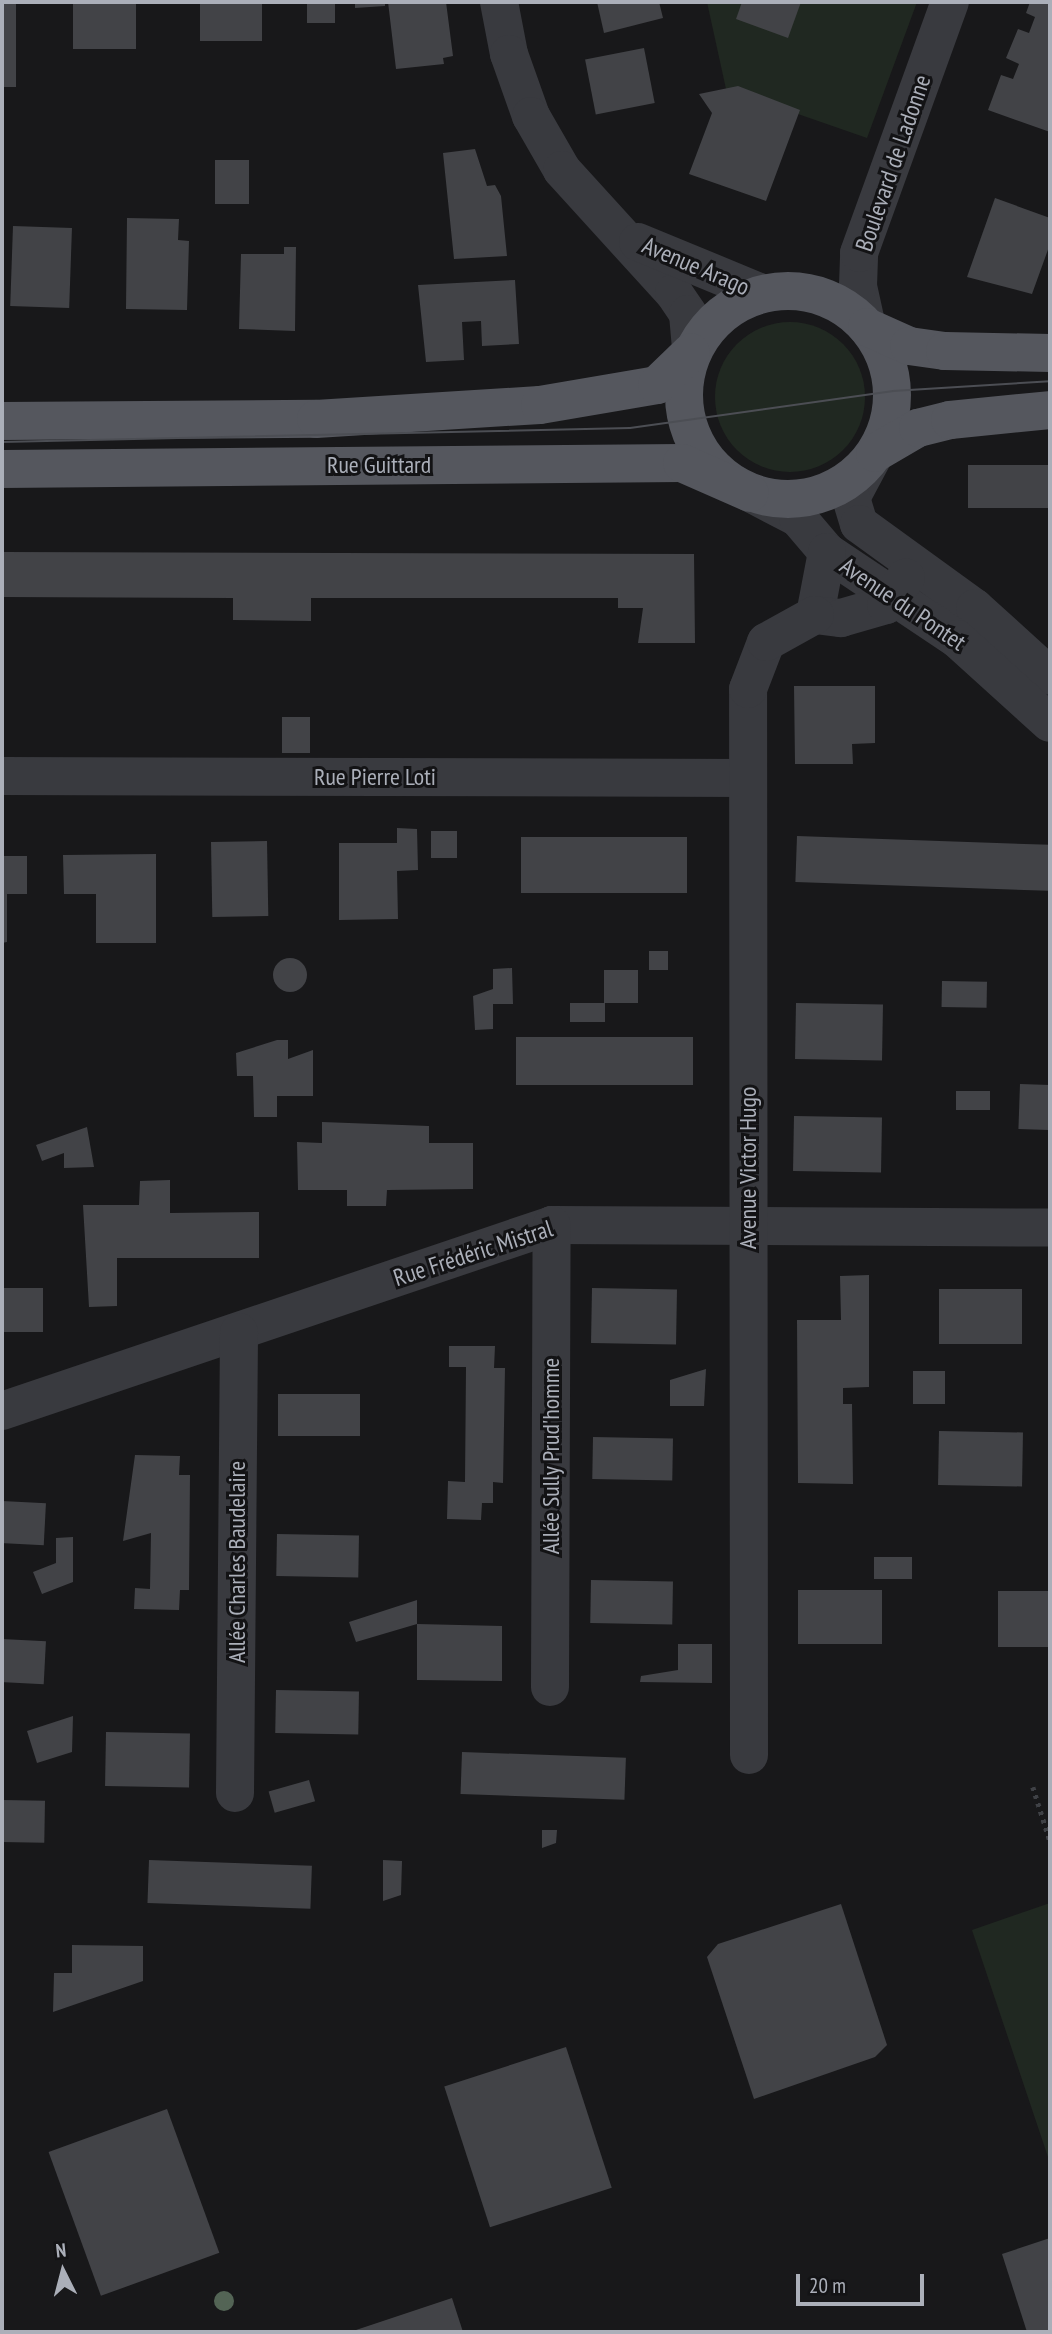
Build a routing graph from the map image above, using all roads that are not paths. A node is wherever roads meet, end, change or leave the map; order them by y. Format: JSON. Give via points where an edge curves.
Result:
{"nodes":[{"id":1,"x":499,"y":2,"type":"edge"},
{"id":2,"x":950,"y":2,"type":"edge"},
{"id":3,"x":630,"y":238,"type":"junction"},
{"id":4,"x":762,"y":293,"type":"junction"},
{"id":5,"x":867,"y":327,"type":"junction"},
{"id":6,"x":691,"y":352,"type":"junction"},
{"id":7,"x":1050,"y":353,"type":"edge"},
{"id":8,"x":1050,"y":410,"type":"edge"},
{"id":9,"x":2,"y":421,"type":"edge"},
{"id":10,"x":875,"y":453,"type":"junction"},
{"id":11,"x":2,"y":469,"type":"edge"},
{"id":12,"x":750,"y":493,"type":"junction"},
{"id":13,"x":827,"y":552,"type":"junction"},
{"id":14,"x":905,"y":580,"type":"junction"},
{"id":15,"x":815,"y":615,"type":"junction"},
{"id":16,"x":1050,"y":676,"type":"edge"},
{"id":17,"x":1050,"y":723,"type":"edge"},
{"id":18,"x":2,"y":776,"type":"edge"},
{"id":19,"x":748,"y":778,"type":"junction"},
{"id":20,"x":748,"y":1222,"type":"junction"},
{"id":21,"x":552,"y":1225,"type":"junction"},
{"id":22,"x":1050,"y":1228,"type":"edge"},
{"id":23,"x":239,"y":1332,"type":"junction"},
{"id":24,"x":2,"y":1411,"type":"edge"},
{"id":25,"x":550,"y":1687,"type":"dead end"},
{"id":26,"x":749,"y":1755,"type":"dead end"},
{"id":27,"x":235,"y":1793,"type":"dead end"}],
"edges":[{"from":1,"to":3,"type":"street","name":"Avenue Arago","via":[[509,54],[531,116],[562,170]]},
{"from":2,"to":5,"type":"street","name":"Boulevard de Ladonne","via":[[859,253],[858,286]]},
{"from":3,"to":4,"type":"street","name":"Avenue Arago"},
{"from":3,"to":6,"type":"street","name":"Avenue Arago","via":[[688,314]]},
{"from":4,"to":5,"type":"main road","via":[[819,295]]},
{"from":4,"to":6,"type":"main road","via":[[732,306]]},
{"from":5,"to":7,"type":"main road","via":[[909,346]]},
{"from":5,"to":10,"type":"main road","via":[[886,356],[893,391],[889,423]]},
{"from":6,"to":9,"type":"main road","name":"Rue Guittard","via":[[657,384],[540,405],[316,419]]},
{"from":6,"to":12,"type":"main road","via":[[682,386],[686,421],[707,460]]},
{"from":8,"to":10,"type":"main road","via":[[950,420],[919,428]]},
{"from":10,"to":12,"type":"main road","via":[[851,479],[820,495],[785,500]]},
{"from":10,"to":14,"type":"street","name":"Avenue du Pontet","via":[[851,498],[854,514]]},
{"from":11,"to":12,"type":"main road","name":"Rue Guittard","via":[[682,463]]},
{"from":12,"to":13,"type":"street","name":"Avenue du Pontet","via":[[798,518]]},
{"from":13,"to":14,"type":"street","name":"Avenue du Pontet"},
{"from":13,"to":15,"type":"street"},
{"from":14,"to":15,"type":"street","name":"Avenue Victor Hugo","via":[[887,605],[841,618]]},
{"from":14,"to":16,"type":"street","name":"Avenue du Pontet"},
{"from":14,"to":17,"type":"street","name":"Avenue du Pontet"},
{"from":15,"to":19,"type":"street","name":"Avenue Victor Hugo","via":[[781,629],[754,662],[748,689]]},
{"from":18,"to":19,"type":"street","name":"Rue Pierre Loti"},
{"from":19,"to":20,"type":"street","name":"Avenue Victor Hugo"},
{"from":20,"to":21,"type":"street","name":"Rue Frédéric Mistral"},
{"from":20,"to":22,"type":"street","name":"Rue Frédéric Mistral"},
{"from":20,"to":26,"type":"street","name":"Avenue Victor Hugo"},
{"from":21,"to":23,"type":"street","name":"Rue Frédéric Mistral"},
{"from":21,"to":25,"type":"street","name":"Allée Sully Prud'homme"},
{"from":23,"to":24,"type":"street","name":"Rue Frédéric Mistral"},
{"from":23,"to":27,"type":"street","name":"Allée Charles Baudelaire"}]}
